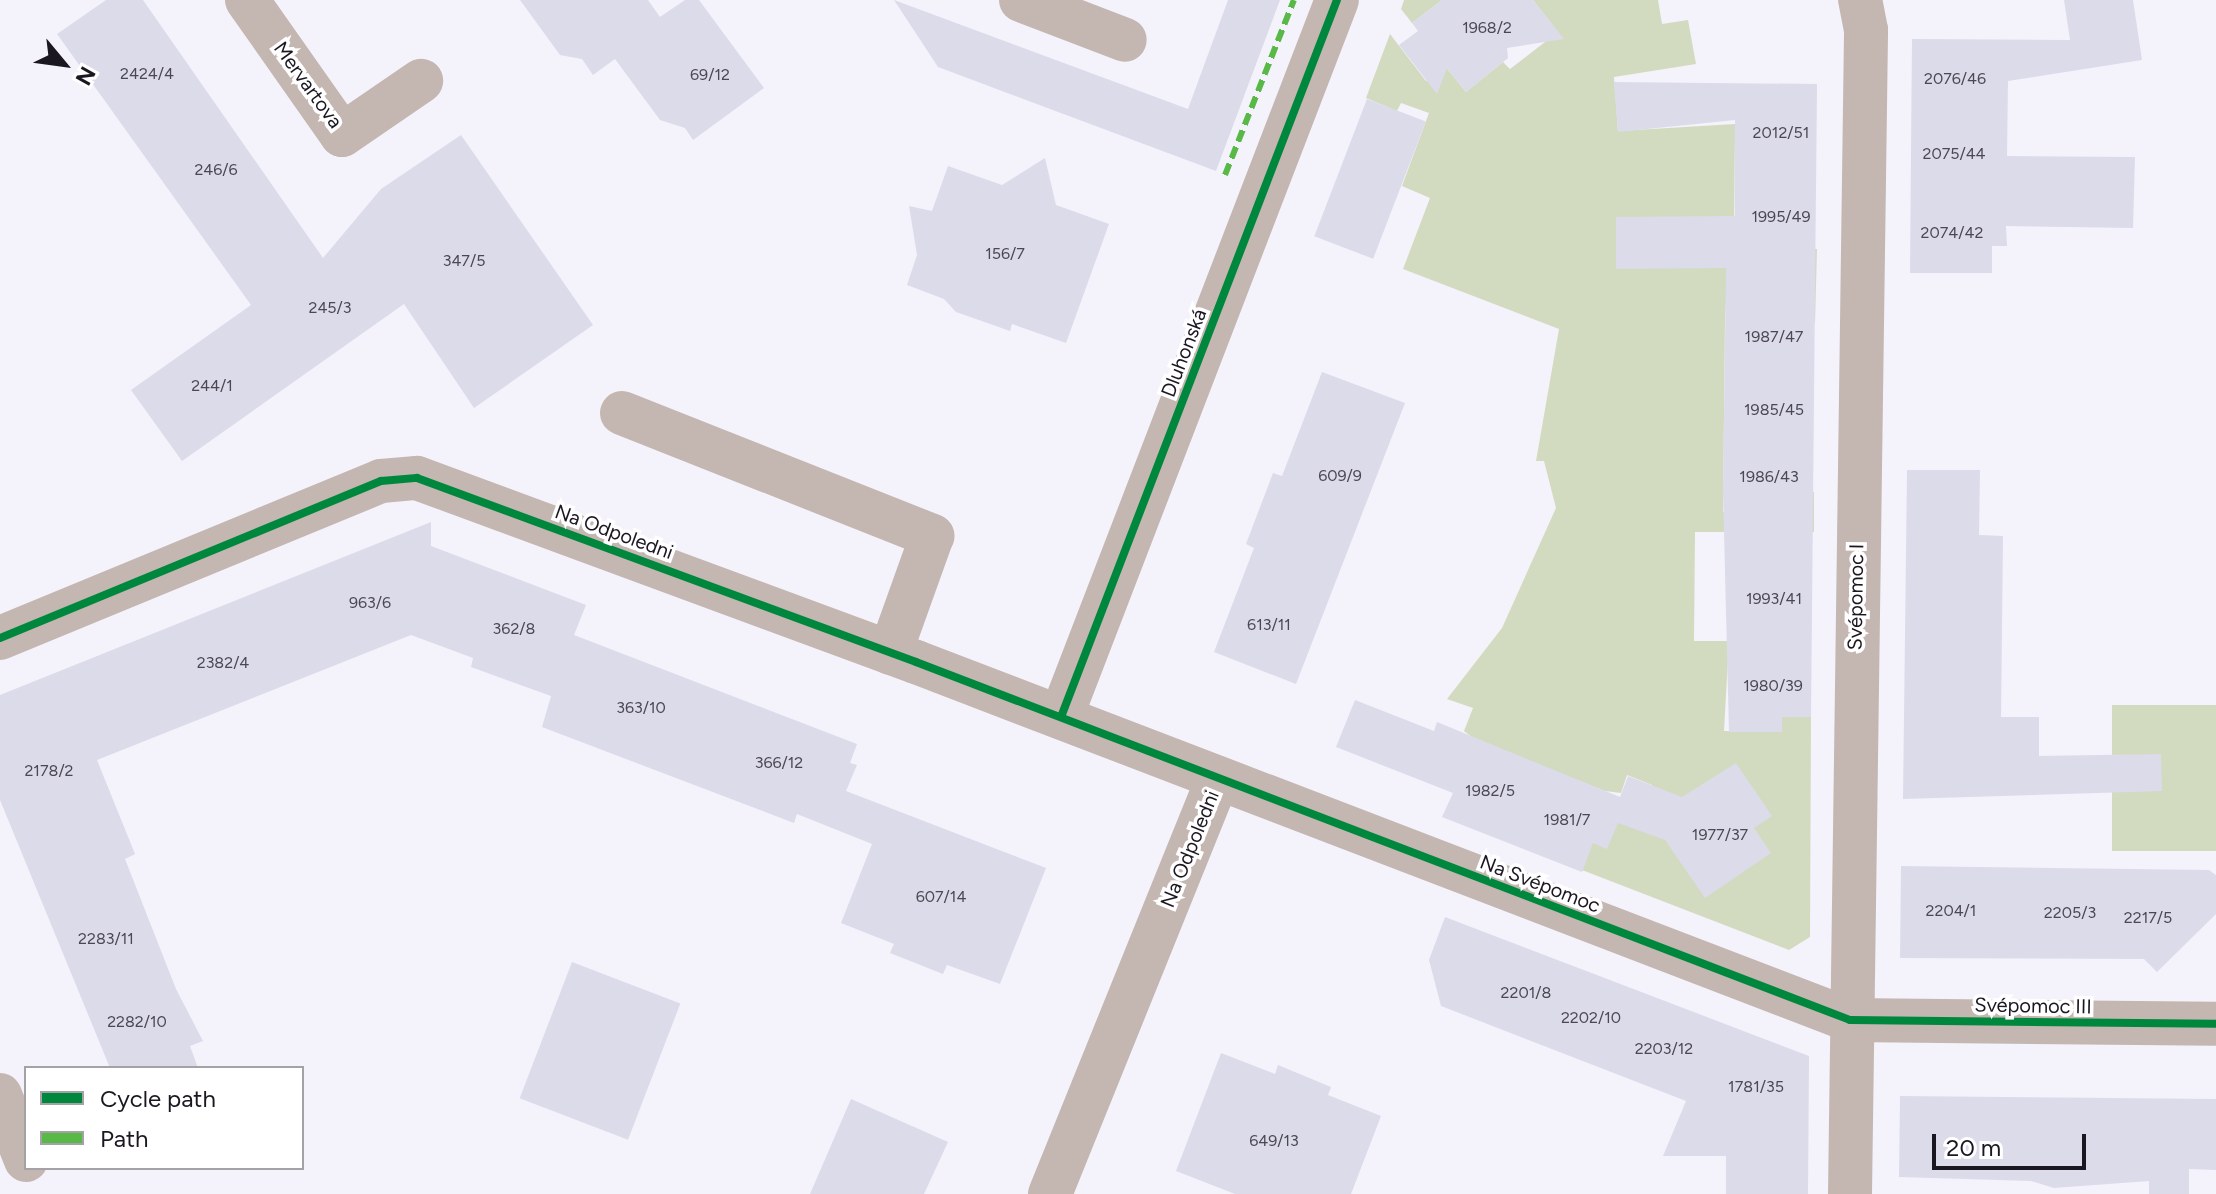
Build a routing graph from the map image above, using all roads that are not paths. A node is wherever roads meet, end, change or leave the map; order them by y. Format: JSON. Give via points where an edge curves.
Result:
{"nodes":[{"id":1,"x":247,"y":0,"type":"edge"},
{"id":2,"x":1021,"y":0,"type":"edge"},
{"id":3,"x":1337,"y":0,"type":"edge"},
{"id":4,"x":1860,"y":0,"type":"edge"},
{"id":5,"x":1125,"y":40,"type":"dead end"},
{"id":6,"x":421,"y":81,"type":"dead end"},
{"id":7,"x":622,"y":413,"type":"dead end"},
{"id":8,"x":0,"y":638,"type":"edge"},
{"id":9,"x":890,"y":653,"type":"junction"},
{"id":10,"x":1061,"y":717,"type":"junction"},
{"id":11,"x":1218,"y":779,"type":"junction"},
{"id":12,"x":1850,"y":1020,"type":"junction"},
{"id":13,"x":2216,"y":1024,"type":"edge"},
{"id":14,"x":0,"y":1095,"type":"edge"},
{"id":15,"x":24,"y":1155,"type":"edge"},
{"id":16,"x":30,"y":1170,"type":"edge"},
{"id":17,"x":40,"y":1194,"type":"edge"},
{"id":18,"x":1050,"y":1194,"type":"edge"},
{"id":19,"x":1850,"y":1194,"type":"edge"}],
"edges":[{"from":1,"to":6,"type":"street","name":"Mervartova","via":[[342,135]]},
{"from":2,"to":5,"type":"street"},
{"from":3,"to":10,"type":"street","name":"Dluhonská"},
{"from":4,"to":12,"type":"street","name":"Svépomoc I","via":[[1866,30]]},
{"from":7,"to":9,"type":"street","via":[[932,536]]},
{"from":8,"to":9,"type":"street","name":"Na Odpoledni","via":[[381,481],[417,478]]},
{"from":9,"to":10,"type":"street","name":"Na Odpoledni"},
{"from":10,"to":11,"type":"street","name":"Na Odpoledni"},
{"from":11,"to":12,"type":"street","name":"Na Svépomoc"},
{"from":11,"to":18,"type":"street","name":"Na Odpoledni"},
{"from":12,"to":13,"type":"street","name":"Svépomoc III"},
{"from":12,"to":19,"type":"street","name":"Svépomoc I"},
{"from":14,"to":15,"type":"street"},
{"from":16,"to":17,"type":"street"}]}
